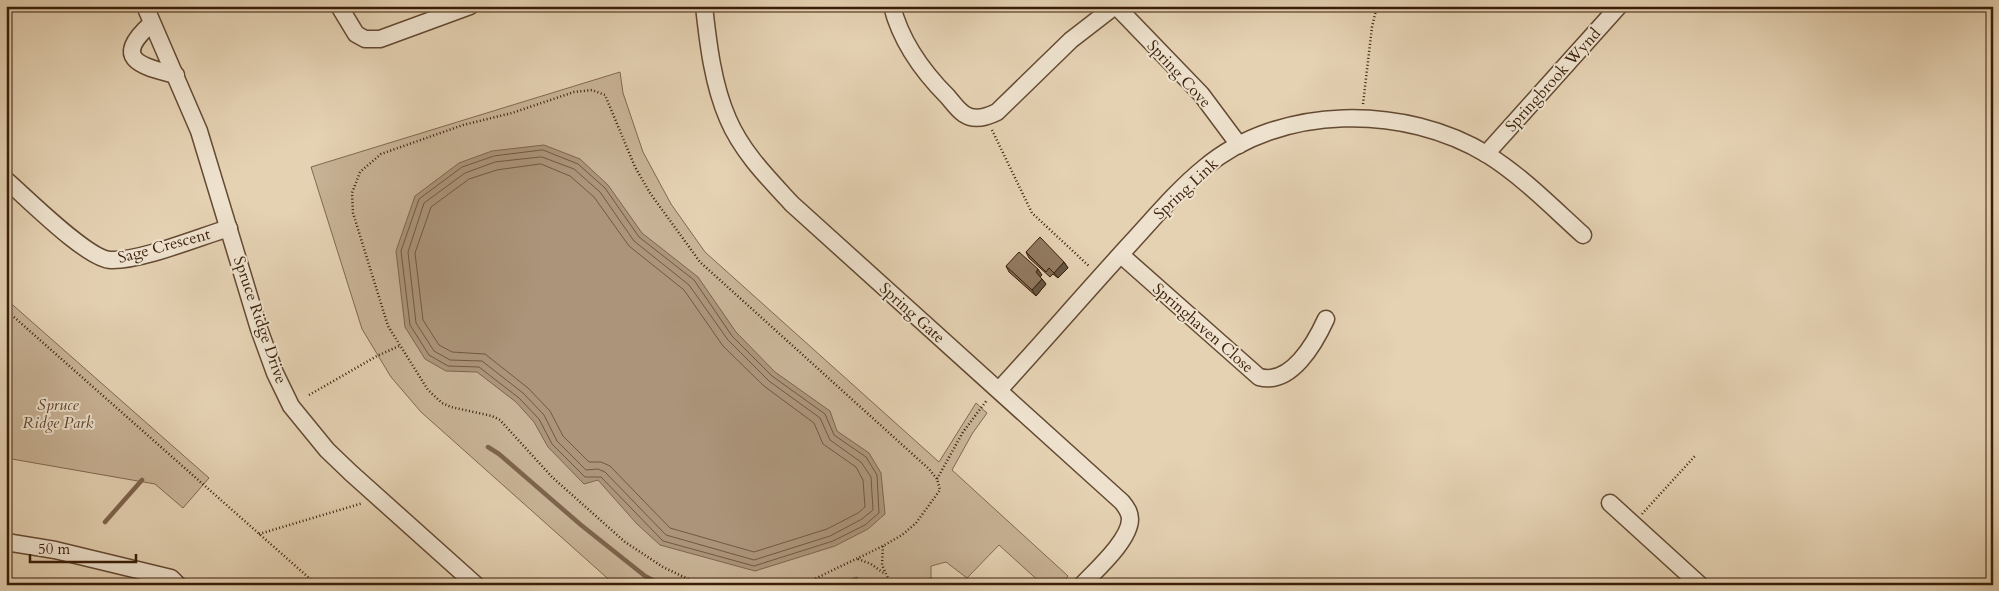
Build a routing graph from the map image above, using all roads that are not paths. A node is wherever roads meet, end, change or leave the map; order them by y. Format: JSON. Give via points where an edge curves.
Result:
{"nodes":[{"id":1,"x":145,"y":6,"type":"edge"},
{"id":2,"x":339,"y":6,"type":"edge"},
{"id":3,"x":470,"y":6,"type":"edge"},
{"id":4,"x":704,"y":6,"type":"edge"},
{"id":5,"x":892,"y":6,"type":"edge"},
{"id":6,"x":1115,"y":6,"type":"edge"},
{"id":7,"x":1619,"y":6,"type":"edge"},
{"id":8,"x":152,"y":23,"type":"junction"},
{"id":9,"x":176,"y":75,"type":"junction"},
{"id":10,"x":1239,"y":145,"type":"junction"},
{"id":11,"x":1486,"y":154,"type":"junction"},
{"id":12,"x":6,"y":180,"type":"edge"},
{"id":13,"x":229,"y":228,"type":"junction"},
{"id":14,"x":1584,"y":235,"type":"dead end"},
{"id":15,"x":1120,"y":254,"type":"junction"},
{"id":16,"x":1326,"y":319,"type":"dead end"},
{"id":17,"x":1000,"y":390,"type":"junction"},
{"id":18,"x":1610,"y":503,"type":"dead end"},
{"id":19,"x":6,"y":542,"type":"edge"},
{"id":20,"x":178,"y":585,"type":"edge"},
{"id":21,"x":476,"y":585,"type":"edge"},
{"id":22,"x":1082,"y":585,"type":"edge"},
{"id":23,"x":1700,"y":585,"type":"edge"}],
"edges":[{"from":1,"to":8,"type":"street","name":"Spruce Ridge Drive"},
{"from":2,"to":3,"type":"street","via":[[356,34],[373,40]]},
{"from":4,"to":17,"type":"street","name":"Spring Gate","via":[[716,80],[728,118],[747,152],[792,204]]},
{"from":5,"to":6,"type":"street","via":[[905,42],[932,82],[965,115],[987,117],[1007,104],[1071,40]]},
{"from":6,"to":10,"type":"street","name":"Spring Cove","via":[[1200,94]]},
{"from":7,"to":11,"type":"street","name":"Springbrook Wynd"},
{"from":8,"to":9,"type":"street","name":"Spruce Ridge Drive"},
{"from":8,"to":9,"type":"street","via":[[134,42],[135,58],[145,68]]},
{"from":9,"to":13,"type":"street","name":"Spruce Ridge Drive","via":[[199,131]]},
{"from":10,"to":11,"type":"street","name":"Spring Link","via":[[1299,124],[1362,118],[1422,128],[1454,138]]},
{"from":10,"to":15,"type":"street","name":"Spring Link","via":[[1204,168]]},
{"from":11,"to":14,"type":"street","name":"Spring Link","via":[[1509,169]]},
{"from":12,"to":13,"type":"street","name":"Sage Crescent","via":[[92,254],[110,261]]},
{"from":13,"to":21,"type":"street","name":"Spruce Ridge Drive","via":[[275,373],[291,406],[327,450]]},
{"from":15,"to":16,"type":"street","name":"Springhaven Close","via":[[1259,377],[1268,380],[1290,371],[1312,345]]},
{"from":15,"to":17,"type":"street","name":"Spring Link"},
{"from":17,"to":22,"type":"street","name":"Spring Gate","via":[[1128,511],[1130,520],[1121,542]]},
{"from":18,"to":23,"type":"street"},
{"from":19,"to":20,"type":"street","via":[[55,550],[171,578]]}]}
